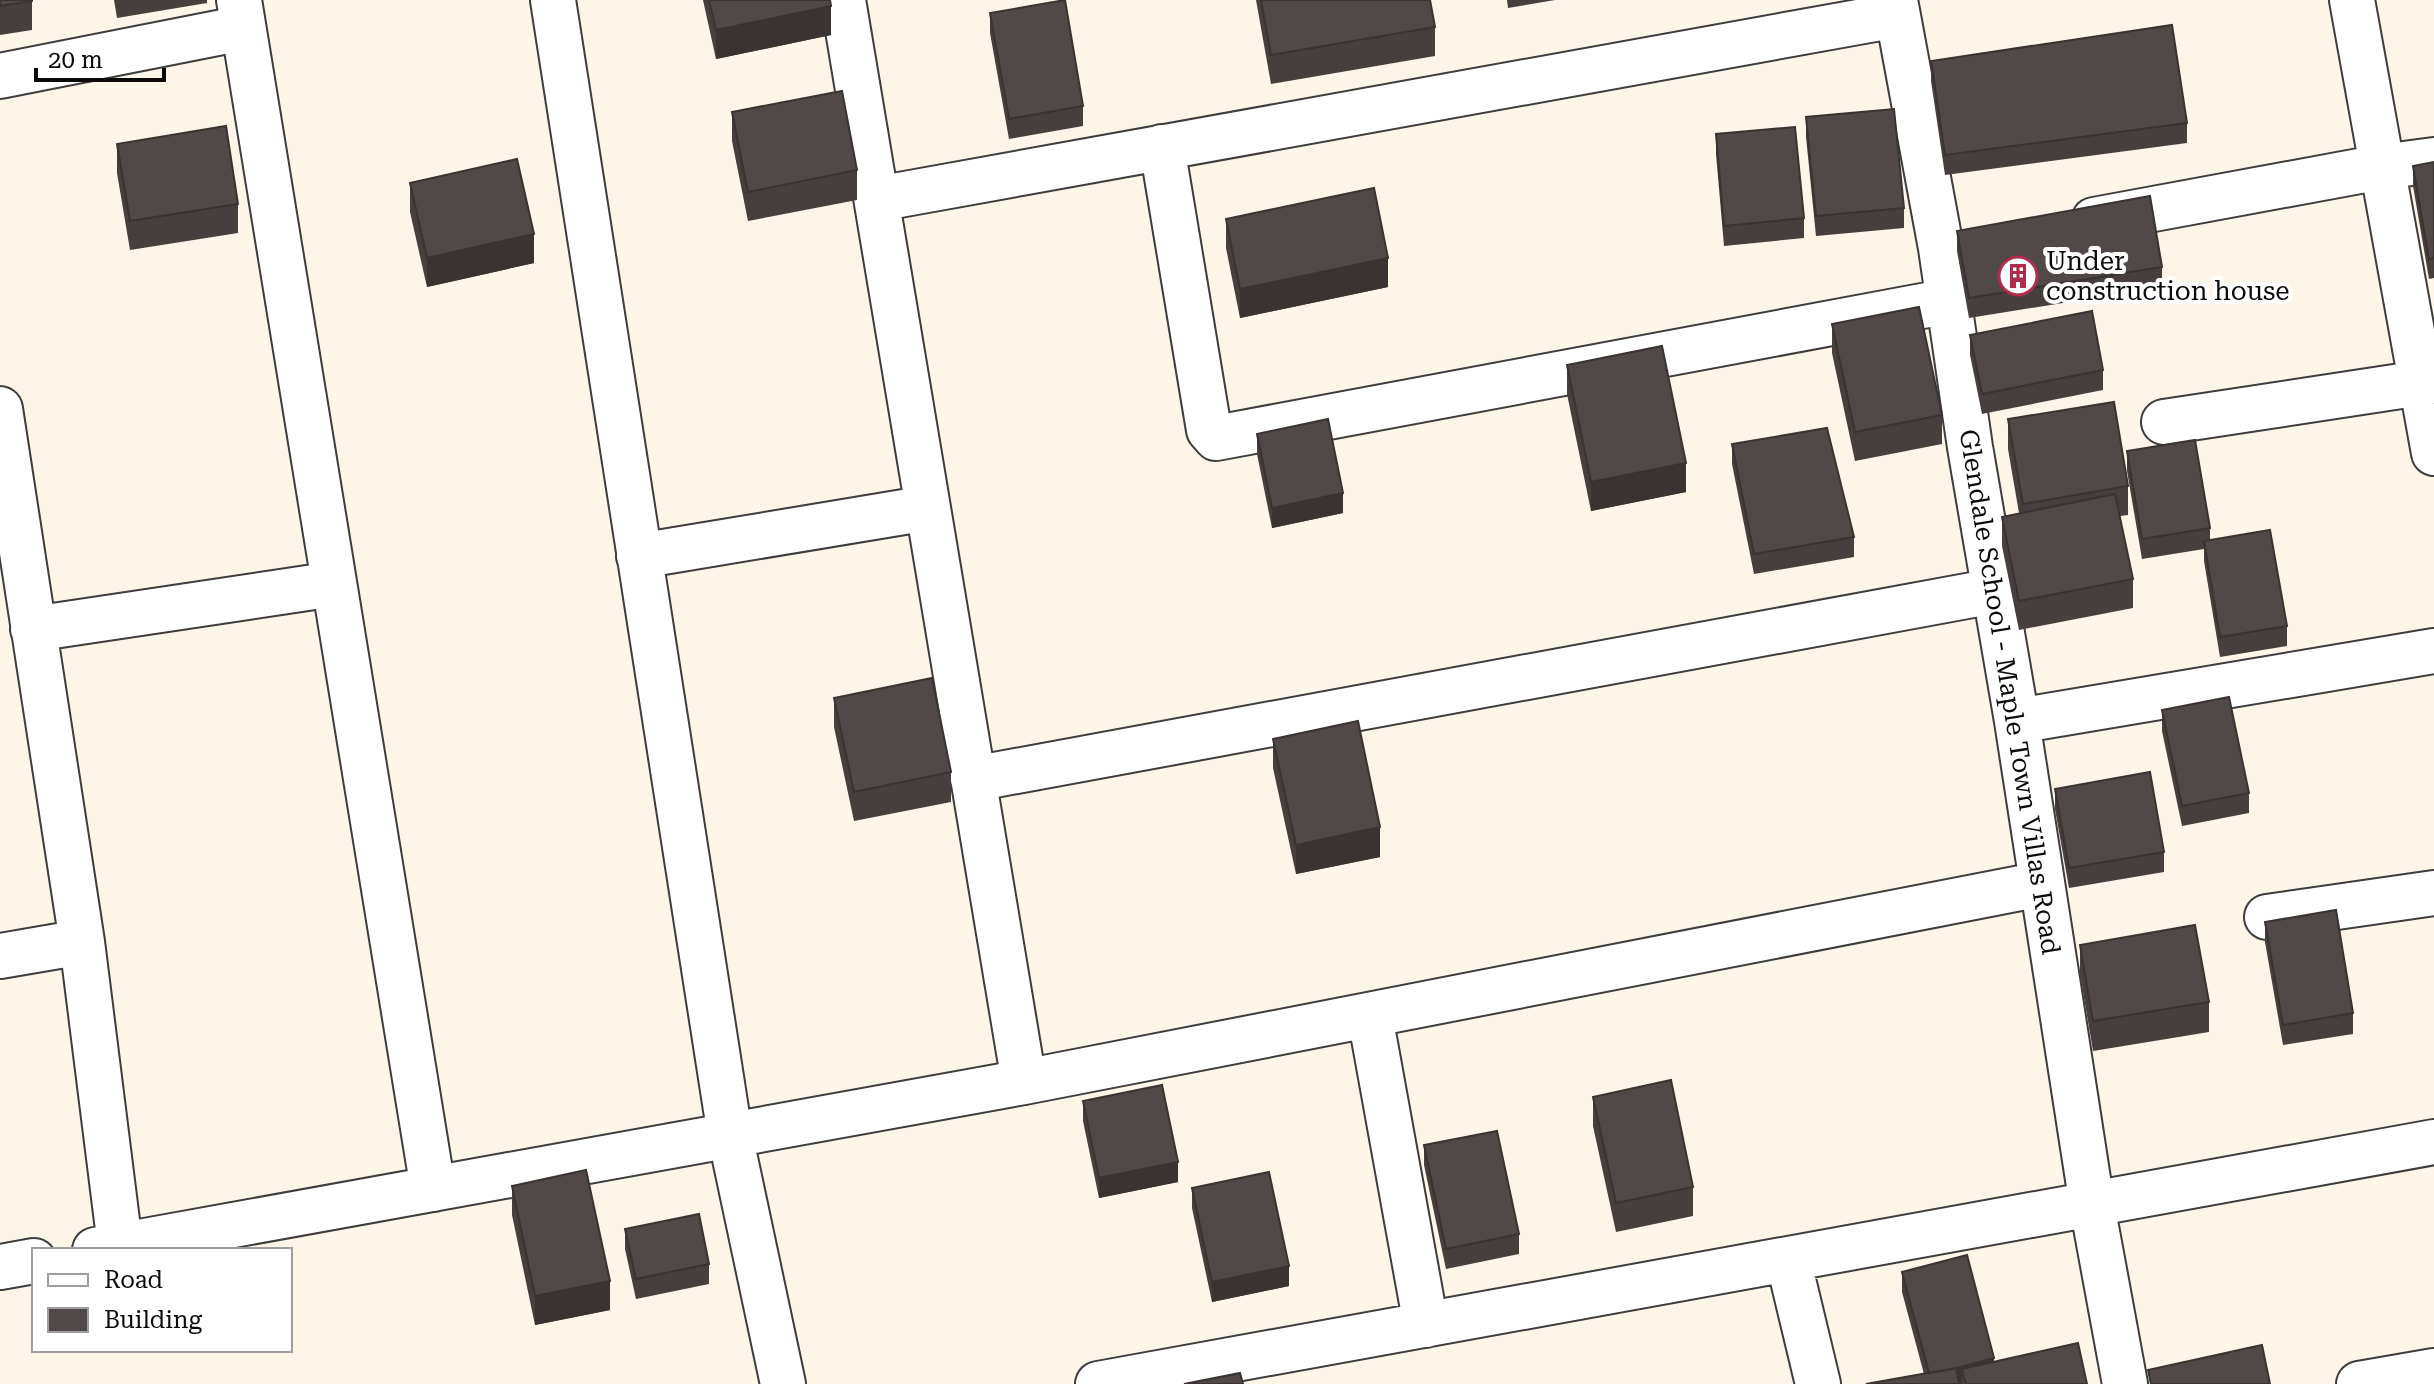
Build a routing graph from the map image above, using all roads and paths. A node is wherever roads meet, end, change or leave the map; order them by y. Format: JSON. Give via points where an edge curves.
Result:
{"nodes":[{"id":1,"x":553,"y":0,"type":"edge"},
{"id":2,"x":843,"y":0,"type":"edge"},
{"id":3,"x":2352,"y":0,"type":"edge"},
{"id":4,"x":1896,"y":7,"type":"edge"},
{"id":5,"x":241,"y":14,"type":"edge"},
{"id":6,"x":0,"y":76,"type":"edge"},
{"id":7,"x":1162,"y":147,"type":"junction"},
{"id":8,"x":2434,"y":160,"type":"edge"},
{"id":9,"x":2381,"y":167,"type":"junction"},
{"id":10,"x":877,"y":199,"type":"junction"},
{"id":11,"x":2051,"y":228,"type":"edge"},
{"id":12,"x":1949,"y":301,"type":"junction"},
{"id":13,"x":2428,"y":382,"type":"edge"},
{"id":14,"x":0,"y":409,"type":"edge"},
{"id":15,"x":2164,"y":422,"type":"dead end"},
{"id":16,"x":2434,"y":453,"type":"edge"},
{"id":17,"x":928,"y":508,"type":"junction"},
{"id":18,"x":639,"y":556,"type":"junction"},
{"id":19,"x":334,"y":584,"type":"junction"},
{"id":20,"x":1994,"y":591,"type":"junction"},
{"id":21,"x":33,"y":629,"type":"junction"},
{"id":22,"x":2434,"y":651,"type":"edge"},
{"id":23,"x":2017,"y":721,"type":"junction"},
{"id":24,"x":973,"y":779,"type":"junction"},
{"id":25,"x":2041,"y":884,"type":"junction"},
{"id":26,"x":2434,"y":893,"type":"edge"},
{"id":27,"x":2267,"y":917,"type":"dead end"},
{"id":28,"x":82,"y":942,"type":"junction"},
{"id":29,"x":0,"y":956,"type":"edge"},
{"id":30,"x":1370,"y":1016,"type":"junction"},
{"id":31,"x":1024,"y":1082,"type":"junction"},
{"id":32,"x":730,"y":1135,"type":"junction"},
{"id":33,"x":2434,"y":1142,"type":"edge"},
{"id":34,"x":433,"y":1189,"type":"junction"},
{"id":35,"x":2092,"y":1205,"type":"junction"},
{"id":36,"x":108,"y":1248,"type":"edge"},
{"id":37,"x":1788,"y":1259,"type":"junction"},
{"id":38,"x":32,"y":1261,"type":"edge"},
{"id":39,"x":0,"y":1267,"type":"edge"},
{"id":40,"x":1426,"y":1325,"type":"junction"},
{"id":41,"x":2434,"y":1371,"type":"edge"},
{"id":42,"x":783,"y":1384,"type":"edge"},
{"id":43,"x":1098,"y":1384,"type":"edge"},
{"id":44,"x":1818,"y":1384,"type":"edge"},
{"id":45,"x":2125,"y":1384,"type":"edge"},
{"id":46,"x":2359,"y":1384,"type":"edge"}],
"edges":[{"from":1,"to":18,"type":"street"},
{"from":2,"to":10,"type":"street"},
{"from":3,"to":9,"type":"street"},
{"from":4,"to":7,"type":"street"},
{"from":4,"to":12,"type":"street","name":"Glendale School - Maple Town Villas Road","via":[[1957,245]]},
{"from":5,"to":6,"type":"street"},
{"from":5,"to":19,"type":"street"},
{"from":7,"to":10,"type":"street"},
{"from":7,"to":12,"type":"street","via":[[1209,430],[1216,438]]},
{"from":8,"to":9,"type":"street"},
{"from":9,"to":11,"type":"street"},
{"from":9,"to":13,"type":"street"},
{"from":10,"to":17,"type":"street"},
{"from":12,"to":20,"type":"street","name":"Glendale School - Maple Town Villas Road"},
{"from":13,"to":15,"type":"street"},
{"from":13,"to":16,"type":"street"},
{"from":14,"to":21,"type":"street"},
{"from":17,"to":18,"type":"street"},
{"from":17,"to":24,"type":"street"},
{"from":18,"to":32,"type":"street"},
{"from":19,"to":21,"type":"street"},
{"from":19,"to":34,"type":"street"},
{"from":20,"to":23,"type":"street","name":"Glendale School - Maple Town Villas Road"},
{"from":20,"to":24,"type":"street"},
{"from":21,"to":28,"type":"street"},
{"from":22,"to":23,"type":"street"},
{"from":23,"to":25,"type":"street","name":"Glendale School - Maple Town Villas Road"},
{"from":24,"to":31,"type":"street"},
{"from":25,"to":30,"type":"street"},
{"from":25,"to":35,"type":"street","name":"Glendale School - Maple Town Villas Road"},
{"from":26,"to":27,"type":"street"},
{"from":28,"to":29,"type":"street"},
{"from":28,"to":36,"type":"street"},
{"from":30,"to":31,"type":"street"},
{"from":30,"to":40,"type":"street"},
{"from":31,"to":32,"type":"street"},
{"from":32,"to":34,"type":"street"},
{"from":32,"to":42,"type":"street"},
{"from":33,"to":35,"type":"street"},
{"from":34,"to":36,"type":"street"},
{"from":35,"to":37,"type":"street"},
{"from":35,"to":45,"type":"street","name":"Glendale School - Maple Town Villas Road"},
{"from":37,"to":40,"type":"street"},
{"from":37,"to":44,"type":"street"},
{"from":38,"to":39,"type":"street"},
{"from":40,"to":43,"type":"street"},
{"from":41,"to":46,"type":"street"}]}
